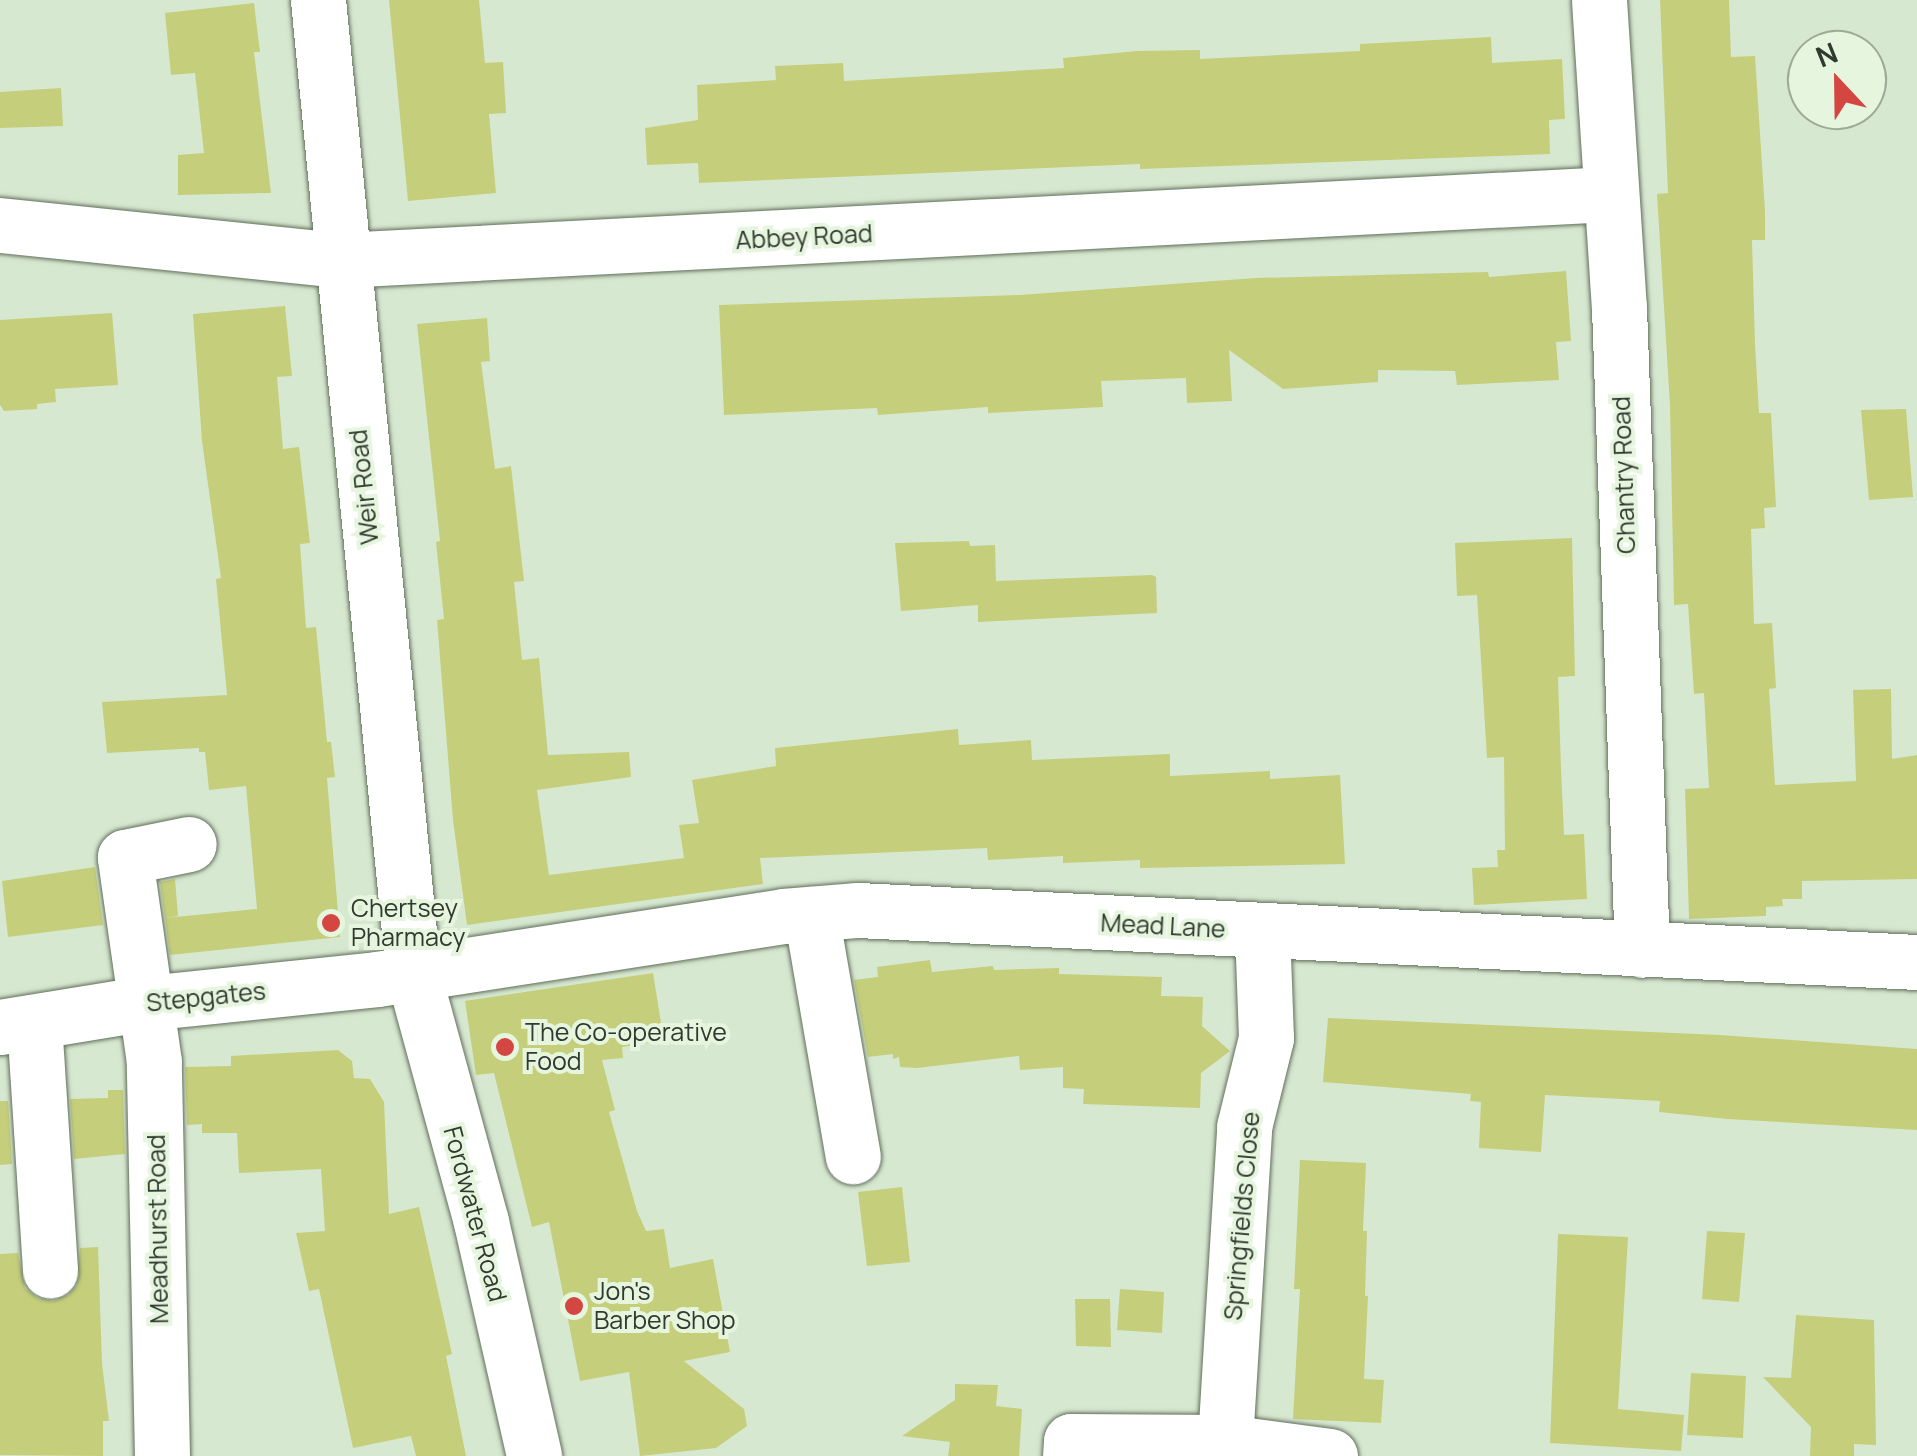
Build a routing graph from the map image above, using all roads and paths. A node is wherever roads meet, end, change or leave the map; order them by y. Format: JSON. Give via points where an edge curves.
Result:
{"nodes":[{"id":1,"x":318,"y":0,"type":"edge"},
{"id":2,"x":1599,"y":0,"type":"edge"},
{"id":3,"x":1609,"y":194,"type":"junction"},
{"id":4,"x":0,"y":225,"type":"edge"},
{"id":5,"x":341,"y":260,"type":"junction"},
{"id":6,"x":189,"y":844,"type":"dead end"},
{"id":7,"x":811,"y":914,"type":"junction"},
{"id":8,"x":1262,"y":931,"type":"junction"},
{"id":9,"x":1642,"y":950,"type":"junction"},
{"id":10,"x":1917,"y":962,"type":"edge"},
{"id":11,"x":412,"y":973,"type":"junction"},
{"id":12,"x":146,"y":1003,"type":"junction"},
{"id":13,"x":17,"y":1024,"type":"edge"},
{"id":14,"x":852,"y":1156,"type":"dead end"},
{"id":15,"x":50,"y":1270,"type":"dead end"},
{"id":16,"x":1225,"y":1442,"type":"junction"},
{"id":17,"x":162,"y":1456,"type":"edge"},
{"id":18,"x":534,"y":1456,"type":"edge"},
{"id":19,"x":1070,"y":1456,"type":"edge"},
{"id":20,"x":1330,"y":1456,"type":"edge"}],
"edges":[{"from":1,"to":5,"type":"street","name":"Weir Road"},
{"from":2,"to":3,"type":"street","name":"Chantry Road"},
{"from":3,"to":5,"type":"street","name":"Abbey Road"},
{"from":3,"to":9,"type":"street","name":"Chantry Road"},
{"from":4,"to":5,"type":"street","name":"Abbey Road"},
{"from":5,"to":11,"type":"street","name":"Weir Road"},
{"from":6,"to":12,"type":"street","name":"Meadhurst Road","via":[[125,857]]},
{"from":7,"to":8,"type":"street","name":"Mead Lane","via":[[858,910]]},
{"from":7,"to":11,"type":"street","name":"Mead Lane"},
{"from":7,"to":14,"type":"street"},
{"from":8,"to":9,"type":"street","name":"Mead Lane"},
{"from":8,"to":16,"type":"street","name":"Springfields Close","via":[[1266,1038],[1244,1127]]},
{"from":9,"to":10,"type":"street","name":"Mead Lane"},
{"from":11,"to":12,"type":"street","name":"Stepgates"},
{"from":11,"to":18,"type":"street","name":"Fordwater Road","via":[[481,1222]]},
{"from":12,"to":13,"type":"street","name":"Stepgates"},
{"from":12,"to":17,"type":"street","name":"Meadhurst Road","via":[[154,1079]]},
{"from":13,"to":15,"type":"street"},
{"from":16,"to":19,"type":"street","via":[[1071,1441]]},
{"from":16,"to":20,"type":"street"}]}
